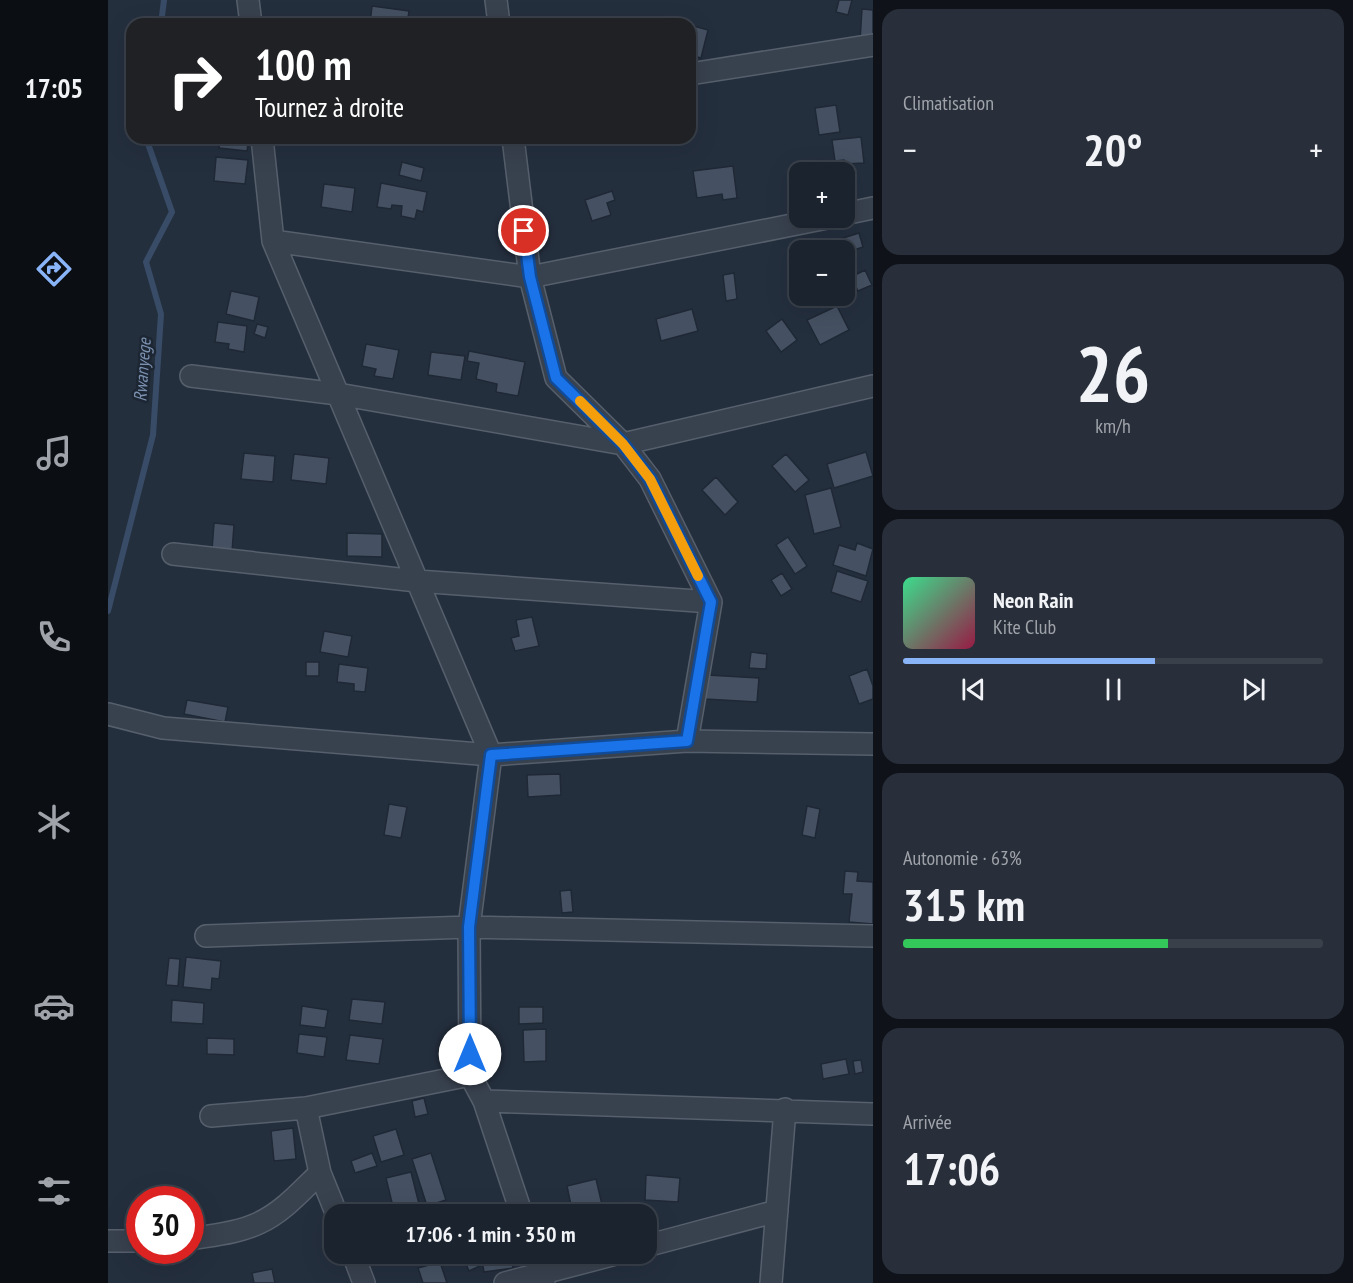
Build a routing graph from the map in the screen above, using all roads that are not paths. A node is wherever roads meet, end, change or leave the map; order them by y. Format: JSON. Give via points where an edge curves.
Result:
{"nodes":[{"id":1,"x":248,"y":0,"type":"edge"},
{"id":2,"x":496,"y":0,"type":"edge"},
{"id":3,"x":250,"y":18,"type":"edge"},
{"id":4,"x":498,"y":18,"type":"edge"},
{"id":5,"x":873,"y":45,"type":"edge"},
{"id":6,"x":696,"y":73,"type":"edge"},
{"id":7,"x":263,"y":144,"type":"edge"},
{"id":8,"x":514,"y":144,"type":"edge"},
{"id":9,"x":873,"y":208,"type":"edge"},
{"id":10,"x":855,"y":212,"type":"edge"},
{"id":11,"x":789,"y":226,"type":"edge"},
{"id":12,"x":273,"y":241,"type":"junction"},
{"id":13,"x":530,"y":277,"type":"junction"},
{"id":14,"x":191,"y":376,"type":"dead end"},
{"id":15,"x":873,"y":386,"type":"edge"},
{"id":16,"x":338,"y":394,"type":"junction"},
{"id":17,"x":623,"y":444,"type":"junction"},
{"id":18,"x":173,"y":554,"type":"dead end"},
{"id":19,"x":417,"y":580,"type":"junction"},
{"id":20,"x":711,"y":602,"type":"junction"},
{"id":21,"x":108,"y":714,"type":"edge"},
{"id":22,"x":687,"y":741,"type":"junction"},
{"id":23,"x":873,"y":744,"type":"edge"},
{"id":24,"x":491,"y":755,"type":"junction"},
{"id":25,"x":469,"y":927,"type":"junction"},
{"id":26,"x":206,"y":936,"type":"dead end"},
{"id":27,"x":873,"y":936,"type":"edge"},
{"id":28,"x":470,"y":1075,"type":"junction"},
{"id":29,"x":484,"y":1101,"type":"junction"},
{"id":30,"x":306,"y":1108,"type":"junction"},
{"id":31,"x":785,"y":1109,"type":"junction"},
{"id":32,"x":873,"y":1114,"type":"edge"},
{"id":33,"x":211,"y":1116,"type":"dead end"},
{"id":34,"x":320,"y":1173,"type":"junction"},
{"id":35,"x":333,"y":1204,"type":"edge"},
{"id":36,"x":518,"y":1204,"type":"edge"},
{"id":37,"x":777,"y":1211,"type":"junction"},
{"id":38,"x":204,"y":1237,"type":"edge"},
{"id":39,"x":108,"y":1241,"type":"edge"},
{"id":40,"x":126,"y":1241,"type":"edge"},
{"id":41,"x":657,"y":1243,"type":"edge"},
{"id":42,"x":356,"y":1264,"type":"edge"},
{"id":43,"x":568,"y":1264,"type":"edge"},
{"id":44,"x":540,"y":1270,"type":"edge"},
{"id":45,"x":364,"y":1283,"type":"edge"},
{"id":46,"x":505,"y":1283,"type":"edge"},
{"id":47,"x":771,"y":1283,"type":"edge"}],
"edges":[{"from":1,"to":3,"type":"street"},
{"from":2,"to":4,"type":"street"},
{"from":5,"to":6,"type":"street"},
{"from":7,"to":12,"type":"street"},
{"from":8,"to":13,"type":"street"},
{"from":9,"to":10,"type":"street"},
{"from":11,"to":13,"type":"street"},
{"from":12,"to":13,"type":"street"},
{"from":12,"to":16,"type":"street"},
{"from":13,"to":17,"type":"street","via":[[556,378]]},
{"from":14,"to":16,"type":"street"},
{"from":15,"to":17,"type":"street"},
{"from":16,"to":17,"type":"street"},
{"from":16,"to":19,"type":"street"},
{"from":17,"to":20,"type":"street","via":[[650,479]]},
{"from":18,"to":19,"type":"street"},
{"from":19,"to":20,"type":"street"},
{"from":19,"to":24,"type":"street"},
{"from":20,"to":22,"type":"street"},
{"from":21,"to":24,"type":"street","via":[[163,728]]},
{"from":22,"to":23,"type":"street"},
{"from":22,"to":24,"type":"street"},
{"from":24,"to":25,"type":"street"},
{"from":25,"to":26,"type":"street"},
{"from":25,"to":27,"type":"street"},
{"from":25,"to":28,"type":"street"},
{"from":28,"to":29,"type":"street"},
{"from":28,"to":30,"type":"street"},
{"from":29,"to":31,"type":"street"},
{"from":29,"to":36,"type":"street"},
{"from":30,"to":33,"type":"street"},
{"from":30,"to":34,"type":"street"},
{"from":31,"to":32,"type":"street"},
{"from":31,"to":37,"type":"street"},
{"from":34,"to":35,"type":"street"},
{"from":34,"to":38,"type":"street","via":[[284,1207],[259,1223]]},
{"from":37,"to":41,"type":"street"},
{"from":37,"to":47,"type":"street"},
{"from":39,"to":40,"type":"street"},
{"from":42,"to":45,"type":"street"},
{"from":43,"to":44,"type":"street"},
{"from":44,"to":46,"type":"street"}]}
